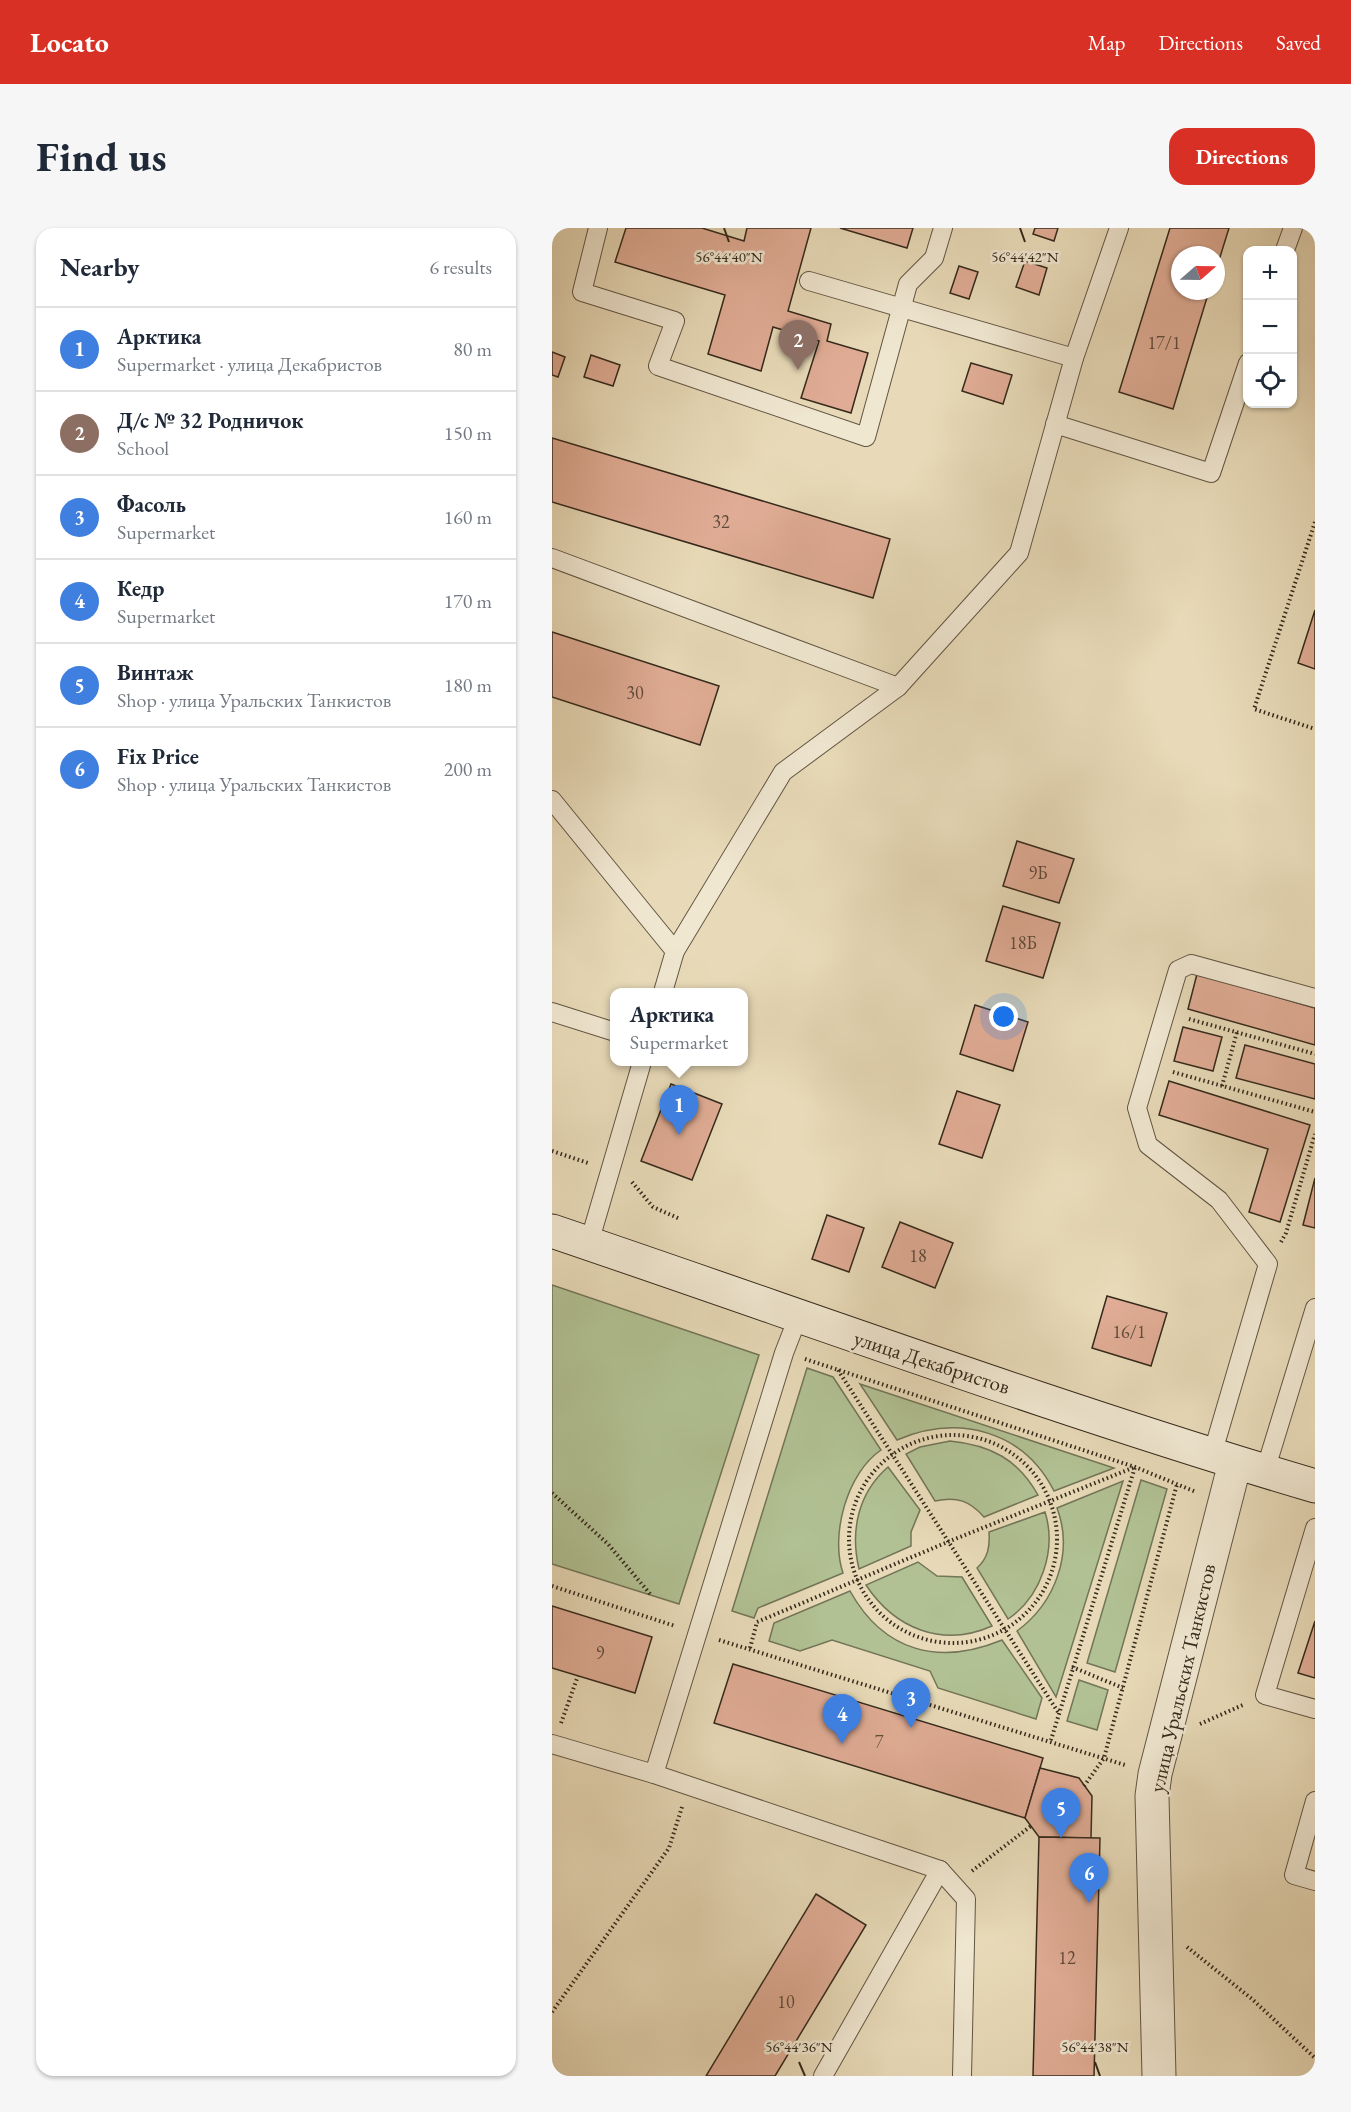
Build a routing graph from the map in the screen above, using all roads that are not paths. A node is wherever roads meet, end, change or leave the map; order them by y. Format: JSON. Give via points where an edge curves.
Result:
{"nodes":[{"id":1,"x":598,"y":228,"type":"edge"},
{"id":2,"x":943,"y":228,"type":"edge"},
{"id":3,"x":1119,"y":228,"type":"edge"},
{"id":4,"x":1293,"y":228,"type":"edge"},
{"id":5,"x":1286,"y":246,"type":"edge"},
{"id":6,"x":809,"y":281,"type":"dead end"},
{"id":7,"x":902,"y":308,"type":"junction"},
{"id":8,"x":1074,"y":358,"type":"junction"},
{"id":9,"x":1243,"y":378,"type":"edge"},
{"id":10,"x":1055,"y":424,"type":"junction"},
{"id":11,"x":552,"y":558,"type":"edge"},
{"id":12,"x":898,"y":687,"type":"junction"},
{"id":13,"x":552,"y":800,"type":"edge"},
{"id":14,"x":675,"y":951,"type":"junction"},
{"id":15,"x":664,"y":988,"type":"edge"},
{"id":16,"x":1315,"y":999,"type":"edge"},
{"id":17,"x":552,"y":1012,"type":"edge"},
{"id":18,"x":610,"y":1030,"type":"edge"},
{"id":19,"x":641,"y":1066,"type":"edge"},
{"id":20,"x":552,"y":1231,"type":"edge"},
{"id":21,"x":589,"y":1243,"type":"junction"},
{"id":22,"x":1315,"y":1308,"type":"edge"},
{"id":23,"x":798,"y":1317,"type":"junction"},
{"id":24,"x":1237,"y":1463,"type":"junction"},
{"id":25,"x":1315,"y":1486,"type":"edge"},
{"id":26,"x":1315,"y":1528,"type":"edge"},
{"id":27,"x":1315,"y":1709,"type":"edge"},
{"id":28,"x":553,"y":1745,"type":"edge"},
{"id":29,"x":654,"y":1774,"type":"junction"},
{"id":30,"x":1315,"y":1801,"type":"edge"},
{"id":31,"x":940,"y":1870,"type":"junction"},
{"id":32,"x":1315,"y":1881,"type":"edge"},
{"id":33,"x":823,"y":2076,"type":"edge"},
{"id":34,"x":962,"y":2076,"type":"edge"},
{"id":35,"x":1159,"y":2076,"type":"edge"}],
"edges":[{"from":1,"to":7,"type":"lane","via":[[582,292],[675,321],[658,366],[866,438]]},
{"from":2,"to":7,"type":"lane","via":[[934,258],[908,284]]},
{"from":3,"to":8,"type":"lane"},
{"from":4,"to":5,"type":"lane"},
{"from":6,"to":7,"type":"lane"},
{"from":7,"to":8,"type":"lane"},
{"from":8,"to":10,"type":"lane"},
{"from":9,"to":10,"type":"lane","via":[[1211,473]]},
{"from":10,"to":12,"type":"lane","via":[[1019,553]]},
{"from":11,"to":12,"type":"lane"},
{"from":12,"to":14,"type":"lane","via":[[783,772]]},
{"from":13,"to":14,"type":"lane"},
{"from":14,"to":15,"type":"lane"},
{"from":16,"to":24,"type":"lane","via":[[1191,964],[1178,970],[1137,1108],[1148,1145],[1219,1200],[1268,1264]]},
{"from":17,"to":18,"type":"lane"},
{"from":19,"to":21,"type":"lane"},
{"from":20,"to":21,"type":"street","name":"улица Декабристов"},
{"from":21,"to":23,"type":"street","name":"улица Декабристов"},
{"from":22,"to":24,"type":"lane"},
{"from":23,"to":24,"type":"street","name":"улица Декабристов"},
{"from":23,"to":29,"type":"lane"},
{"from":24,"to":25,"type":"street","name":"улица Декабристов"},
{"from":24,"to":35,"type":"street","name":"улица Уральских Танкистов","via":[[1158,1759],[1152,1796]]},
{"from":26,"to":27,"type":"lane","via":[[1265,1695]]},
{"from":28,"to":29,"type":"lane"},
{"from":29,"to":31,"type":"lane"},
{"from":30,"to":32,"type":"lane","via":[[1294,1875]]},
{"from":31,"to":33,"type":"lane"},
{"from":31,"to":34,"type":"lane","via":[[966,1899]]}]}
